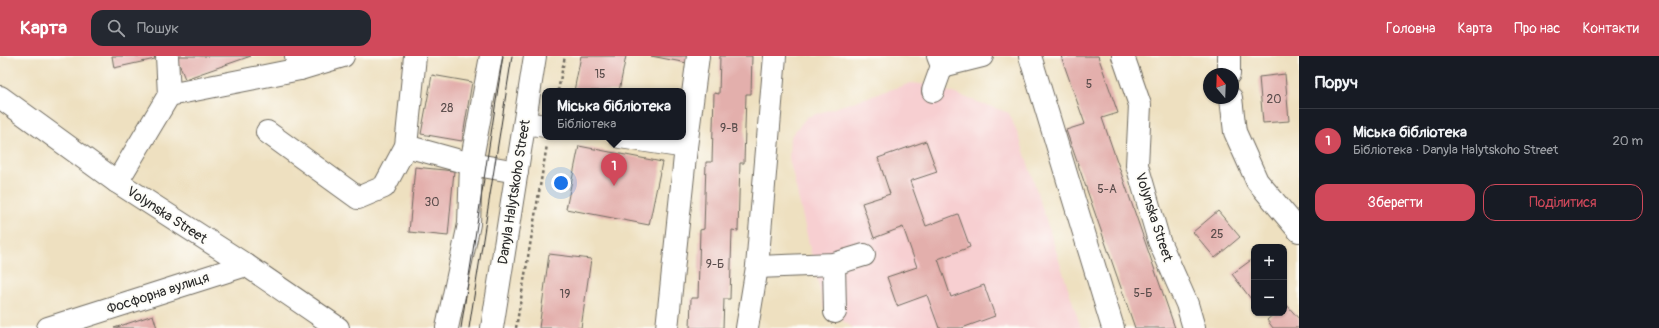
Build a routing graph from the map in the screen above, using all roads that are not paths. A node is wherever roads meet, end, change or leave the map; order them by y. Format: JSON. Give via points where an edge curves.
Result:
{"nodes":[{"id":1,"x":168,"y":56,"type":"edge"},
{"id":2,"x":342,"y":56,"type":"edge"},
{"id":3,"x":415,"y":56,"type":"edge"},
{"id":4,"x":491,"y":56,"type":"edge"},
{"id":5,"x":533,"y":56,"type":"edge"},
{"id":6,"x":698,"y":56,"type":"edge"},
{"id":7,"x":775,"y":56,"type":"edge"},
{"id":8,"x":982,"y":56,"type":"edge"},
{"id":9,"x":1030,"y":56,"type":"edge"},
{"id":10,"x":1123,"y":56,"type":"edge"},
{"id":11,"x":1229,"y":56,"type":"edge"},
{"id":12,"x":940,"y":61,"type":"edge"},
{"id":13,"x":298,"y":62,"type":"edge"},
{"id":14,"x":1229,"y":68,"type":"edge"},
{"id":15,"x":933,"y":91,"type":"dead end"},
{"id":16,"x":169,"y":95,"type":"junction"},
{"id":17,"x":0,"y":97,"type":"edge"},
{"id":18,"x":1232,"y":104,"type":"edge"},
{"id":19,"x":539,"y":131,"type":"edge"},
{"id":20,"x":267,"y":132,"type":"dead end"},
{"id":21,"x":640,"y":140,"type":"edge"},
{"id":22,"x":406,"y":146,"type":"junction"},
{"id":23,"x":686,"y":147,"type":"junction"},
{"id":24,"x":471,"y":164,"type":"junction"},
{"id":25,"x":517,"y":172,"type":"junction"},
{"id":26,"x":116,"y":182,"type":"junction"},
{"id":27,"x":1299,"y":231,"type":"edge"},
{"id":28,"x":864,"y":255,"type":"dead end"},
{"id":29,"x":834,"y":264,"type":"junction"},
{"id":30,"x":246,"y":265,"type":"junction"},
{"id":31,"x":757,"y":267,"type":"junction"},
{"id":32,"x":835,"y":312,"type":"dead end"},
{"id":33,"x":48,"y":328,"type":"edge"},
{"id":34,"x":338,"y":328,"type":"edge"},
{"id":35,"x":447,"y":328,"type":"edge"},
{"id":36,"x":492,"y":328,"type":"edge"},
{"id":37,"x":667,"y":328,"type":"edge"},
{"id":38,"x":747,"y":328,"type":"edge"},
{"id":39,"x":1113,"y":328,"type":"edge"},
{"id":40,"x":1194,"y":328,"type":"edge"}],
"edges":[{"from":1,"to":16,"type":"street"},
{"from":2,"to":13,"type":"street"},
{"from":3,"to":22,"type":"street"},
{"from":4,"to":24,"type":"street"},
{"from":5,"to":19,"type":"street","name":"Danyla Halytskoho Street"},
{"from":6,"to":23,"type":"street"},
{"from":7,"to":31,"type":"street"},
{"from":8,"to":12,"type":"street"},
{"from":9,"to":39,"type":"street"},
{"from":10,"to":40,"type":"street","name":"Volynska Street","via":[[1140,105],[1137,165],[1159,241],[1187,304]]},
{"from":11,"to":14,"type":"street"},
{"from":12,"to":15,"type":"street"},
{"from":13,"to":16,"type":"street"},
{"from":16,"to":26,"type":"street"},
{"from":17,"to":26,"type":"street","name":"Volynska Street"},
{"from":18,"to":27,"type":"street","via":[[1235,132],[1257,181]]},
{"from":19,"to":25,"type":"street","name":"Danyla Halytskoho Street"},
{"from":20,"to":22,"type":"street","via":[[358,198],[384,187]]},
{"from":21,"to":23,"type":"street"},
{"from":22,"to":24,"type":"street"},
{"from":23,"to":37,"type":"street"},
{"from":24,"to":25,"type":"street"},
{"from":24,"to":35,"type":"street","via":[[469,224]]},
{"from":25,"to":36,"type":"street","name":"Danyla Halytskoho Street"},
{"from":26,"to":30,"type":"street","name":"Volynska Street"},
{"from":28,"to":29,"type":"street"},
{"from":29,"to":31,"type":"street"},
{"from":29,"to":32,"type":"street"},
{"from":30,"to":33,"type":"street","name":"Фосфорна вулиця"},
{"from":30,"to":34,"type":"street","name":"Volynska Street"},
{"from":31,"to":38,"type":"street"}]}
